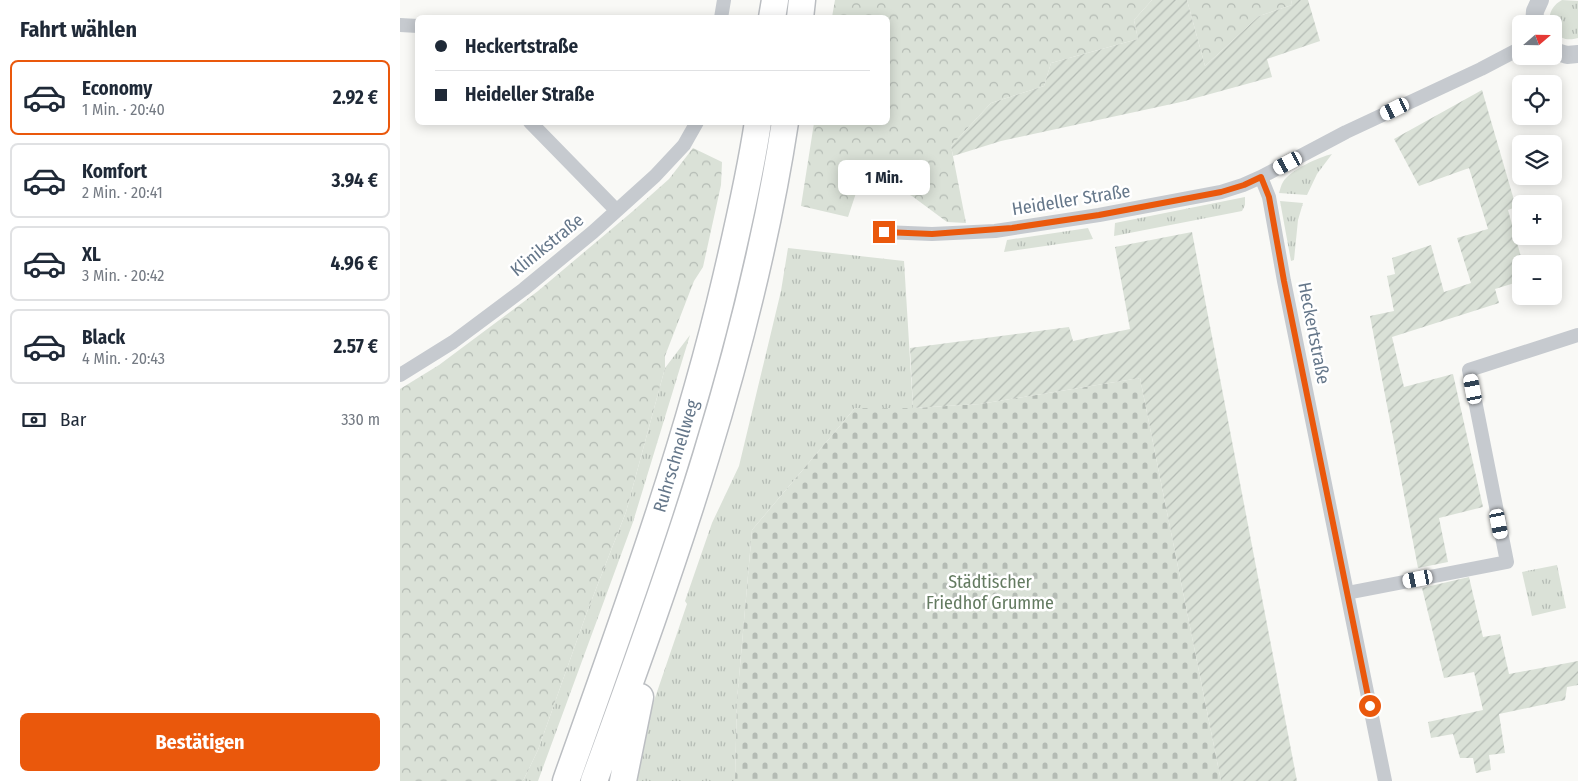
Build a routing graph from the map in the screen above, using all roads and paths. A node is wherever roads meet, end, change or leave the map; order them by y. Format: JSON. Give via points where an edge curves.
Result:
{"nodes":[{"id":1,"x":724,"y":0,"type":"edge"},
{"id":2,"x":775,"y":0,"type":"edge"},
{"id":3,"x":802,"y":0,"type":"edge"},
{"id":4,"x":1540,"y":0,"type":"edge"},
{"id":5,"x":722,"y":15,"type":"edge"},
{"id":6,"x":772,"y":15,"type":"edge"},
{"id":7,"x":800,"y":15,"type":"edge"},
{"id":8,"x":1535,"y":15,"type":"edge"},
{"id":9,"x":400,"y":24,"type":"edge"},
{"id":10,"x":415,"y":26,"type":"edge"},
{"id":11,"x":1512,"y":53,"type":"edge"},
{"id":12,"x":1562,"y":53,"type":"edge"},
{"id":13,"x":1578,"y":56,"type":"edge"},
{"id":14,"x":533,"y":125,"type":"edge"},
{"id":15,"x":695,"y":125,"type":"edge"},
{"id":16,"x":757,"y":125,"type":"edge"},
{"id":17,"x":784,"y":125,"type":"edge"},
{"id":18,"x":1261,"y":177,"type":"junction"},
{"id":19,"x":616,"y":210,"type":"junction"},
{"id":20,"x":884,"y":232,"type":"dead end"},
{"id":21,"x":1578,"y":334,"type":"edge"},
{"id":22,"x":400,"y":374,"type":"edge"},
{"id":23,"x":669,"y":575,"type":"junction"},
{"id":24,"x":1347,"y":593,"type":"junction"},
{"id":25,"x":603,"y":677,"type":"junction"},
{"id":26,"x":547,"y":781,"type":"edge"},
{"id":27,"x":566,"y":781,"type":"edge"},
{"id":28,"x":594,"y":781,"type":"edge"},
{"id":29,"x":623,"y":781,"type":"edge"},
{"id":30,"x":1385,"y":781,"type":"edge"}],
"edges":[{"from":1,"to":5,"type":"street"},
{"from":2,"to":6,"type":"highway"},
{"from":3,"to":7,"type":"highway"},
{"from":4,"to":8,"type":"street"},
{"from":9,"to":10,"type":"street"},
{"from":11,"to":18,"type":"street","via":[[1346,132]]},
{"from":12,"to":13,"type":"street"},
{"from":14,"to":19,"type":"street"},
{"from":15,"to":19,"type":"street","name":"Klinikstraße","via":[[684,145]]},
{"from":16,"to":25,"type":"highway","name":"Ruhrschnellweg","via":[[715,327],[683,442]]},
{"from":17,"to":23,"type":"highway","name":"Ruhrschnellweg","via":[[766,227],[725,396]]},
{"from":18,"to":20,"type":"street","name":"Heideller Straße","via":[[1221,192],[995,231]]},
{"from":18,"to":24,"type":"street","name":"Heckertstraße","via":[[1269,197]]},
{"from":19,"to":22,"type":"street","name":"Klinikstraße","via":[[524,289],[453,342]]},
{"from":21,"to":24,"type":"street","via":[[1469,370],[1507,562]]},
{"from":23,"to":28,"type":"highway","name":"Ruhrschnellweg"},
{"from":23,"to":29,"type":"highway"},
{"from":24,"to":30,"type":"street","name":"Heckertstraße"},
{"from":25,"to":26,"type":"highway"},
{"from":25,"to":27,"type":"highway","name":"Ruhrschnellweg"}]}
